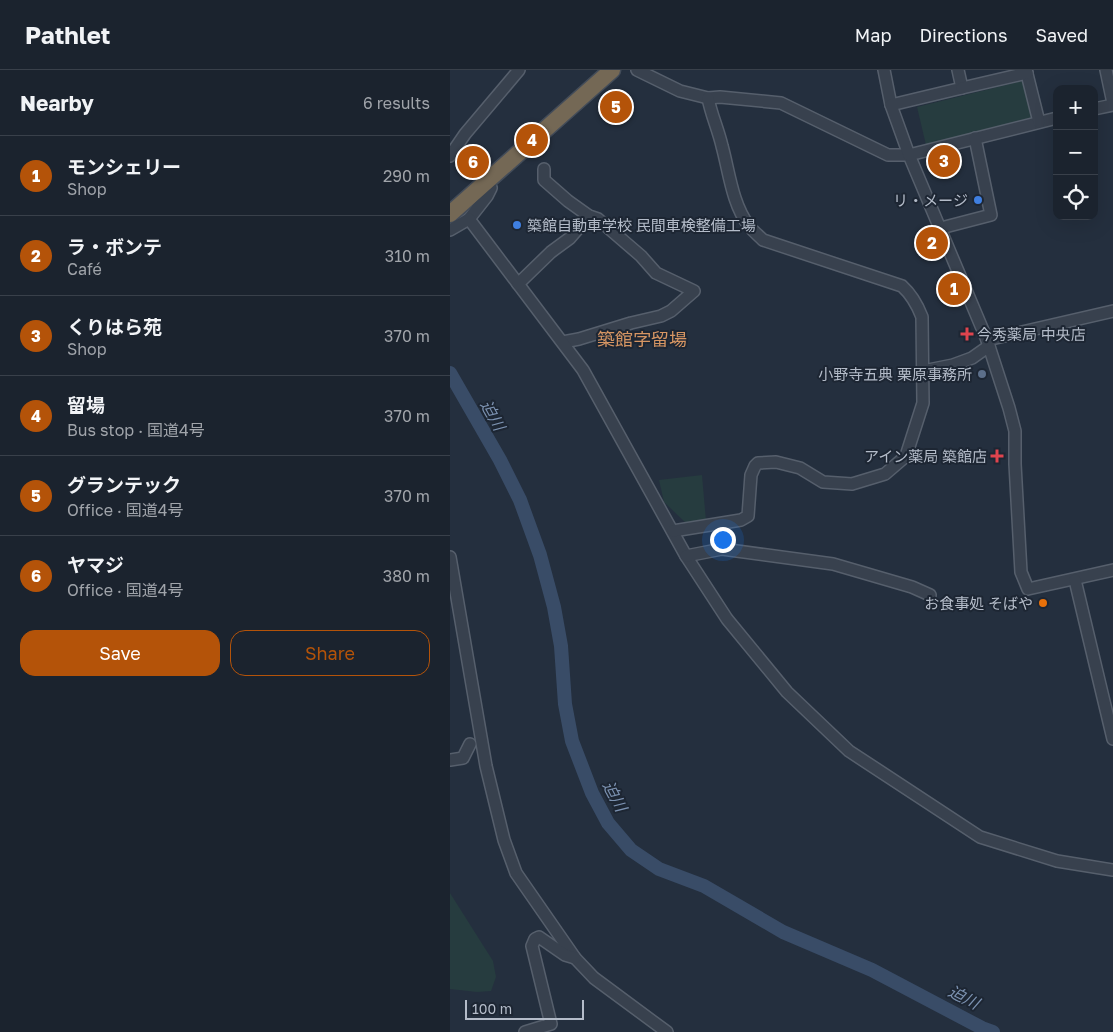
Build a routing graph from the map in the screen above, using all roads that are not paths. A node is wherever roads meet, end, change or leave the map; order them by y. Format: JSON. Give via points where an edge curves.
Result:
{"nodes":[{"id":1,"x":519,"y":70,"type":"edge"},
{"id":2,"x":612,"y":70,"type":"edge"},
{"id":3,"x":637,"y":70,"type":"edge"},
{"id":4,"x":884,"y":70,"type":"edge"},
{"id":5,"x":958,"y":70,"type":"edge"},
{"id":6,"x":1106,"y":70,"type":"edge"},
{"id":7,"x":1026,"y":72,"type":"edge"},
{"id":8,"x":962,"y":88,"type":"junction"},
{"id":9,"x":708,"y":98,"type":"junction"},
{"id":10,"x":1113,"y":104,"type":"edge"},
{"id":11,"x":891,"y":105,"type":"junction"},
{"id":12,"x":1098,"y":108,"type":"edge"},
{"id":13,"x":1053,"y":119,"type":"edge"},
{"id":14,"x":1039,"y":122,"type":"junction"},
{"id":15,"x":975,"y":138,"type":"junction"},
{"id":16,"x":909,"y":155,"type":"junction"},
{"id":17,"x":450,"y":156,"type":"edge"},
{"id":18,"x":544,"y":169,"type":"dead end"},
{"id":19,"x":485,"y":182,"type":"junction"},
{"id":20,"x":450,"y":214,"type":"edge"},
{"id":21,"x":589,"y":216,"type":"junction"},
{"id":22,"x":469,"y":219,"type":"junction"},
{"id":23,"x":941,"y":228,"type":"junction"},
{"id":24,"x":450,"y":230,"type":"edge"},
{"id":25,"x":518,"y":284,"type":"junction"},
{"id":26,"x":1113,"y":310,"type":"edge"},
{"id":27,"x":563,"y":342,"type":"junction"},
{"id":28,"x":988,"y":343,"type":"junction"},
{"id":29,"x":922,"y":371,"type":"junction"},
{"id":30,"x":673,"y":531,"type":"junction"},
{"id":31,"x":686,"y":556,"type":"junction"},
{"id":32,"x":450,"y":557,"type":"edge"},
{"id":33,"x":1113,"y":570,"type":"edge"},
{"id":34,"x":1075,"y":580,"type":"junction"},
{"id":35,"x":930,"y":595,"type":"dead end"},
{"id":36,"x":1113,"y":738,"type":"edge"},
{"id":37,"x":470,"y":744,"type":"dead end"},
{"id":38,"x":450,"y":760,"type":"edge"},
{"id":39,"x":1113,"y":870,"type":"edge"},
{"id":40,"x":575,"y":958,"type":"junction"},
{"id":41,"x":525,"y":1032,"type":"edge"},
{"id":42,"x":667,"y":1032,"type":"edge"}],
"edges":[{"from":1,"to":17,"type":"street"},
{"from":2,"to":19,"type":"highway"},
{"from":3,"to":9,"type":"street","via":[[680,91]]},
{"from":4,"to":11,"type":"street"},
{"from":5,"to":8,"type":"street"},
{"from":6,"to":10,"type":"street"},
{"from":7,"to":8,"type":"street"},
{"from":7,"to":14,"type":"street"},
{"from":8,"to":11,"type":"street"},
{"from":9,"to":16,"type":"street","via":[[781,103],[888,155]]},
{"from":9,"to":29,"type":"street","via":[[733,189],[748,225],[763,240],[902,286],[914,299],[922,317]]},
{"from":10,"to":12,"type":"street"},
{"from":11,"to":16,"type":"street"},
{"from":13,"to":14,"type":"street"},
{"from":14,"to":15,"type":"street"},
{"from":15,"to":16,"type":"street"},
{"from":15,"to":23,"type":"street","via":[[991,215]]},
{"from":16,"to":23,"type":"street"},
{"from":18,"to":21,"type":"street","via":[[544,180]]},
{"from":19,"to":20,"type":"highway"},
{"from":19,"to":22,"type":"street","via":[[491,188]]},
{"from":21,"to":25,"type":"street","via":[[570,238]]},
{"from":21,"to":27,"type":"street","via":[[641,256],[656,273],[694,291],[660,316]]},
{"from":22,"to":24,"type":"street"},
{"from":22,"to":25,"type":"street"},
{"from":23,"to":28,"type":"street"},
{"from":25,"to":27,"type":"street"},
{"from":26,"to":28,"type":"street"},
{"from":27,"to":30,"type":"street","via":[[583,370]]},
{"from":28,"to":29,"type":"street","via":[[972,358]]},
{"from":28,"to":34,"type":"street","via":[[1015,431],[1021,572],[1028,589]]},
{"from":29,"to":30,"type":"street","via":[[923,403],[906,456],[884,474],[852,484],[823,482],[800,468],[776,462],[758,463],[751,475],[748,516],[741,520]]},
{"from":30,"to":31,"type":"street"},
{"from":31,"to":35,"type":"street","via":[[722,549],[834,564]]},
{"from":31,"to":39,"type":"street","via":[[727,619],[786,692],[849,751],[980,837],[1057,861]]},
{"from":32,"to":40,"type":"street","via":[[486,766],[504,840],[516,873]]},
{"from":33,"to":34,"type":"street"},
{"from":34,"to":36,"type":"street"},
{"from":37,"to":38,"type":"street","via":[[463,758]]},
{"from":40,"to":41,"type":"street","via":[[539,937],[535,939],[532,946],[551,1024]]},
{"from":40,"to":42,"type":"street","via":[[594,978]]}]}
